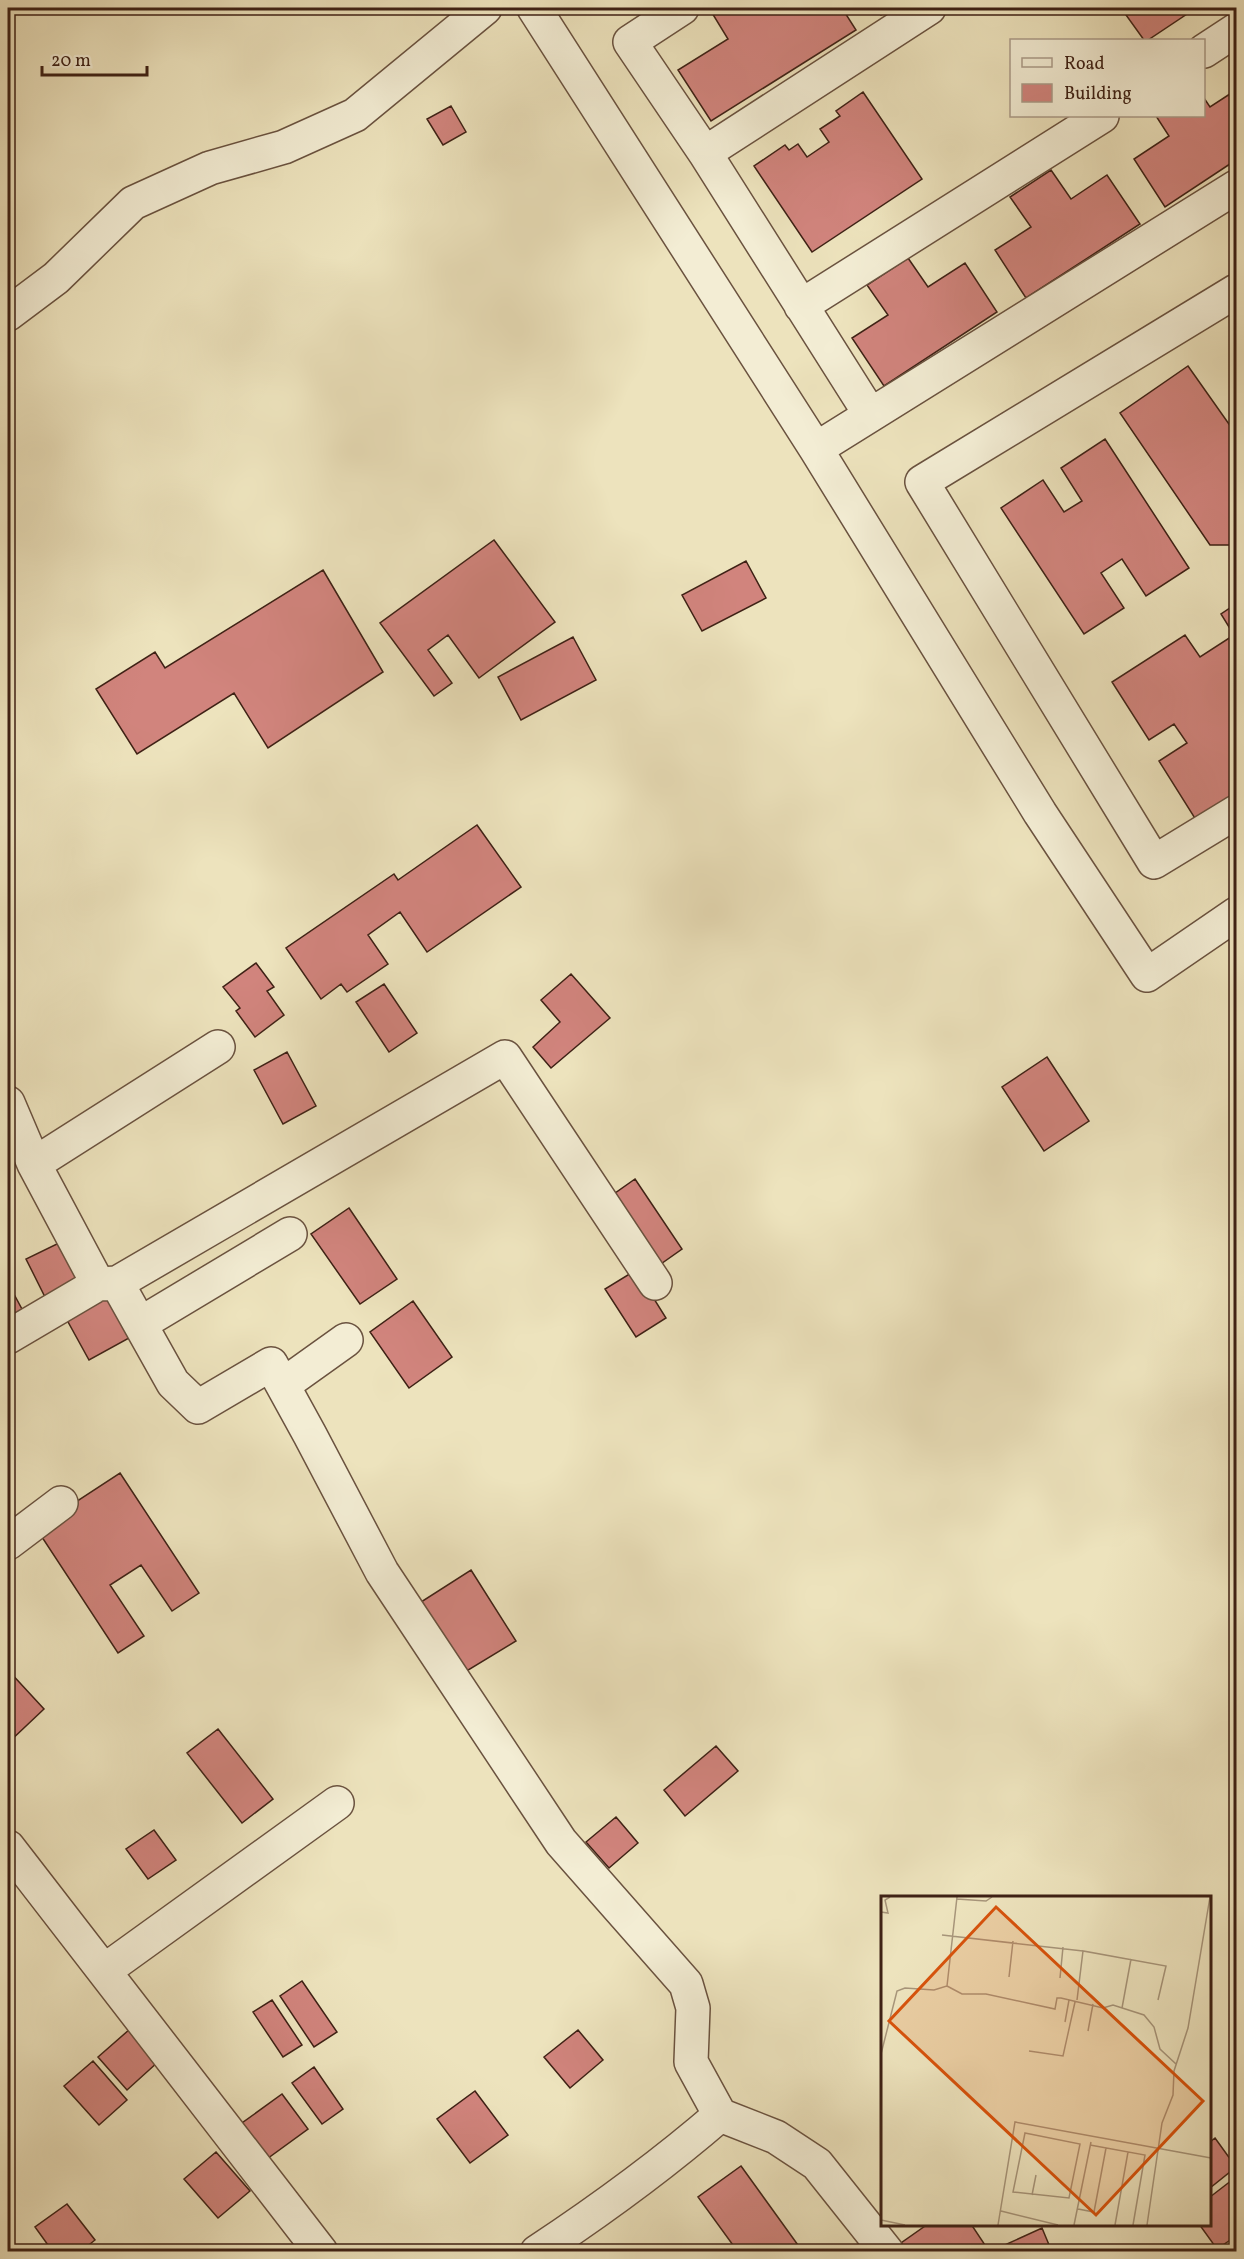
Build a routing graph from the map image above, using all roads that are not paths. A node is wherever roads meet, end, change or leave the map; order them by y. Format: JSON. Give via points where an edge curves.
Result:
{"nodes":[{"id":1,"x":485,"y":8,"type":"edge"},
{"id":2,"x":534,"y":8,"type":"edge"},
{"id":3,"x":682,"y":8,"type":"edge"},
{"id":4,"x":929,"y":8,"type":"edge"},
{"id":5,"x":1236,"y":30,"type":"edge"},
{"id":6,"x":1205,"y":50,"type":"edge"},
{"id":7,"x":1100,"y":117,"type":"edge"},
{"id":8,"x":705,"y":153,"type":"junction"},
{"id":9,"x":1236,"y":187,"type":"edge"},
{"id":10,"x":1236,"y":291,"type":"edge"},
{"id":11,"x":801,"y":306,"type":"junction"},
{"id":12,"x":8,"y":314,"type":"edge"},
{"id":13,"x":870,"y":414,"type":"junction"},
{"id":14,"x":816,"y":449,"type":"junction"},
{"id":15,"x":1236,"y":812,"type":"edge"},
{"id":16,"x":1236,"y":914,"type":"edge"},
{"id":17,"x":219,"y":1047,"type":"dead end"},
{"id":18,"x":8,"y":1103,"type":"edge"},
{"id":19,"x":34,"y":1164,"type":"junction"},
{"id":20,"x":290,"y":1234,"type":"dead end"},
{"id":21,"x":108,"y":1284,"type":"junction"},
{"id":22,"x":655,"y":1284,"type":"dead end"},
{"id":23,"x":140,"y":1323,"type":"junction"},
{"id":24,"x":8,"y":1337,"type":"edge"},
{"id":25,"x":346,"y":1340,"type":"dead end"},
{"id":26,"x":283,"y":1385,"type":"junction"},
{"id":27,"x":61,"y":1503,"type":"dead end"},
{"id":28,"x":8,"y":1543,"type":"edge"},
{"id":29,"x":337,"y":1803,"type":"dead end"},
{"id":30,"x":8,"y":1847,"type":"edge"},
{"id":31,"x":104,"y":1971,"type":"junction"},
{"id":32,"x":720,"y":2115,"type":"junction"},
{"id":33,"x":321,"y":2252,"type":"edge"},
{"id":34,"x":537,"y":2252,"type":"edge"},
{"id":35,"x":886,"y":2252,"type":"edge"}],
"edges":[{"from":1,"to":12,"type":"street","via":[[354,115],[284,147],[210,168],[133,203],[56,278]]},
{"from":2,"to":14,"type":"street"},
{"from":3,"to":8,"type":"street","via":[[630,42]]},
{"from":4,"to":8,"type":"street"},
{"from":5,"to":6,"type":"street"},
{"from":7,"to":11,"type":"street"},
{"from":8,"to":11,"type":"street"},
{"from":9,"to":13,"type":"street"},
{"from":10,"to":15,"type":"street","via":[[922,482],[1154,862]]},
{"from":11,"to":13,"type":"street"},
{"from":13,"to":14,"type":"street"},
{"from":14,"to":16,"type":"street","via":[[1040,813],[1147,975]]},
{"from":17,"to":19,"type":"street"},
{"from":18,"to":19,"type":"street"},
{"from":19,"to":21,"type":"street"},
{"from":20,"to":23,"type":"street"},
{"from":21,"to":22,"type":"street","via":[[505,1057]]},
{"from":21,"to":23,"type":"street"},
{"from":21,"to":24,"type":"street"},
{"from":23,"to":26,"type":"street","via":[[173,1383],[198,1407],[271,1364]]},
{"from":25,"to":26,"type":"street"},
{"from":26,"to":32,"type":"street","via":[[382,1572],[561,1842],[686,1984],[693,2008],[692,2062]]},
{"from":27,"to":28,"type":"street"},
{"from":29,"to":31,"type":"street"},
{"from":30,"to":31,"type":"street"},
{"from":31,"to":33,"type":"street"},
{"from":32,"to":34,"type":"street","via":[[666,2161]]},
{"from":32,"to":35,"type":"street","via":[[776,2137],[817,2164]]}]}
